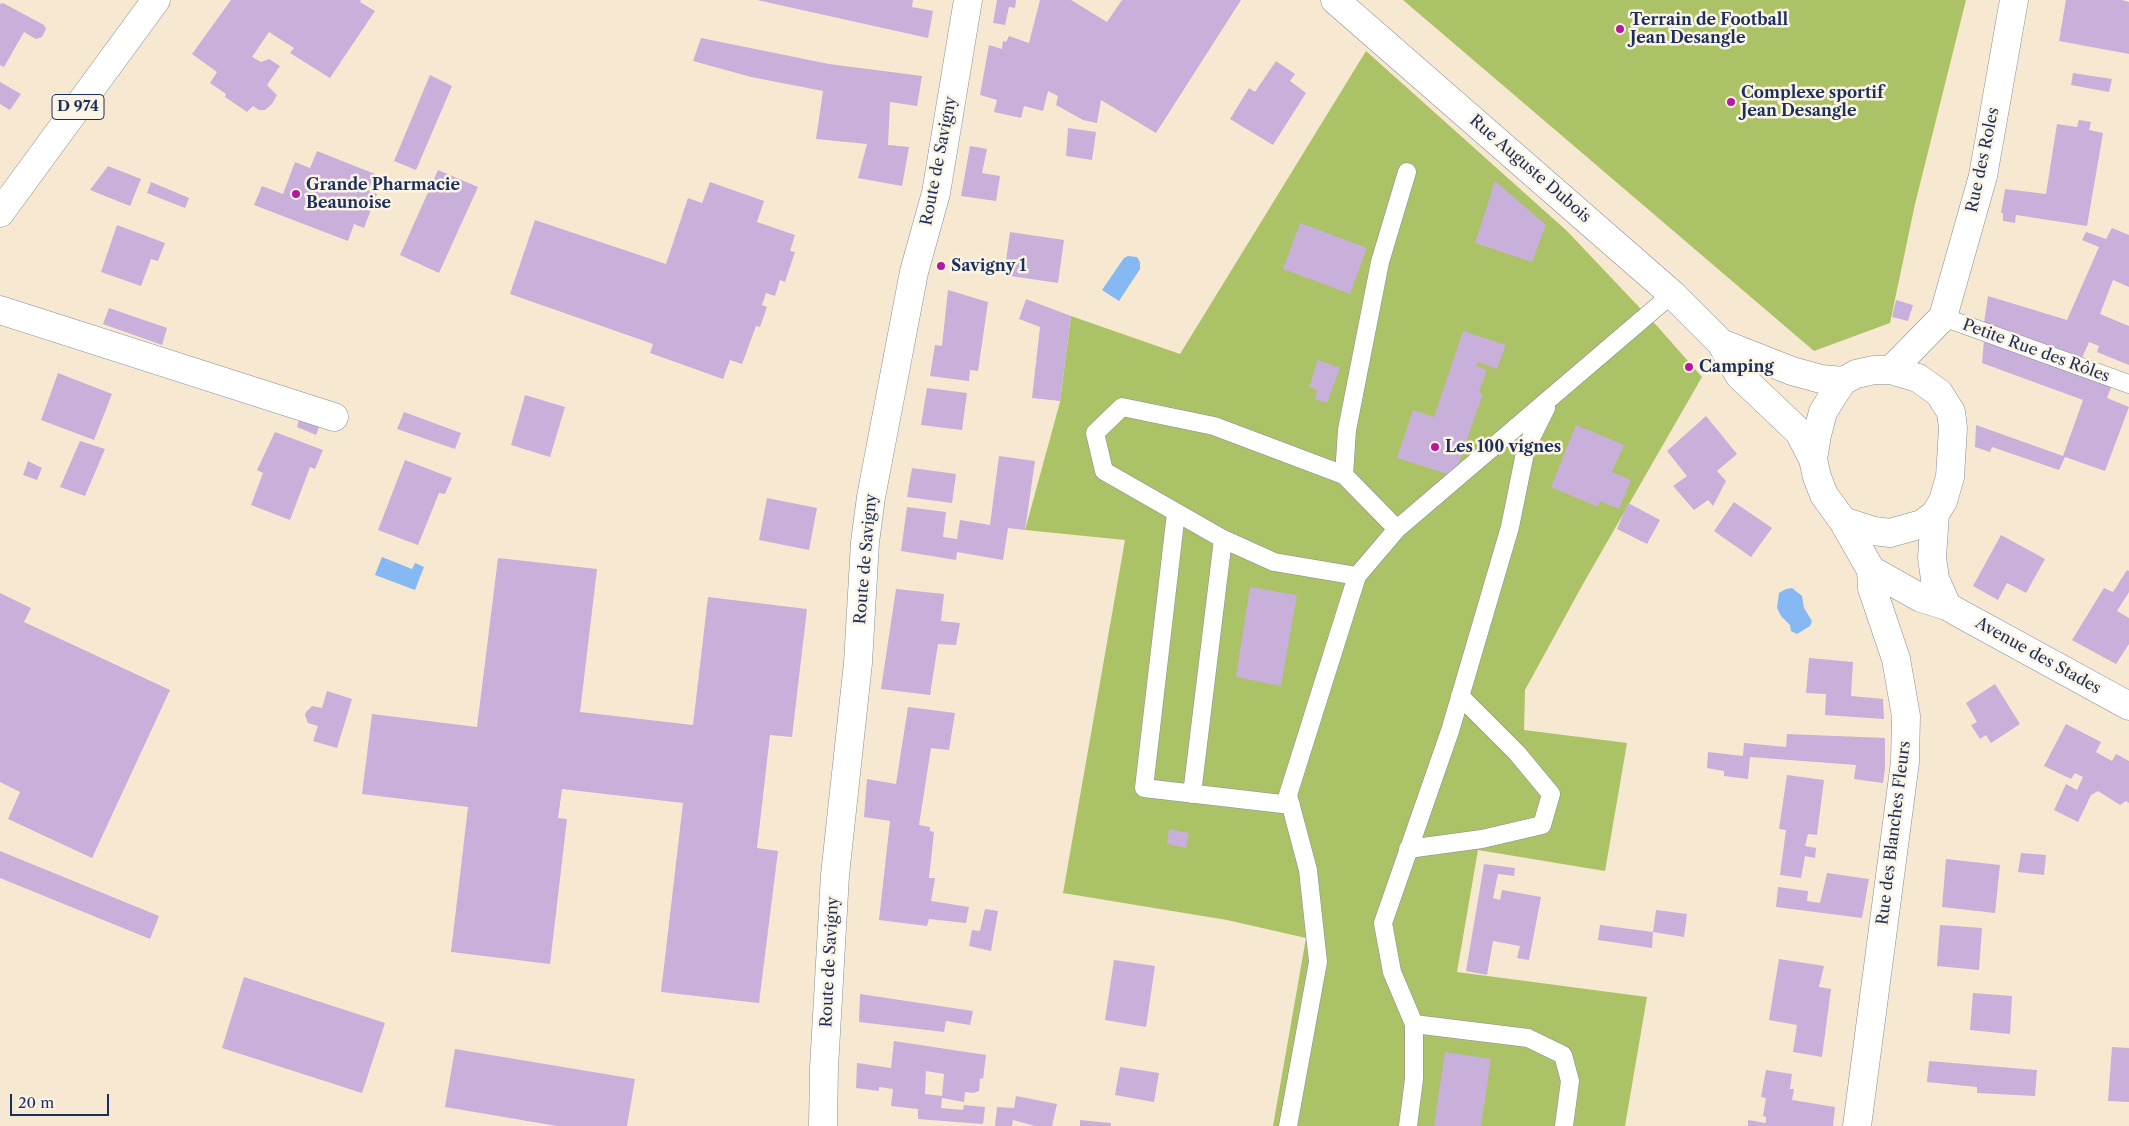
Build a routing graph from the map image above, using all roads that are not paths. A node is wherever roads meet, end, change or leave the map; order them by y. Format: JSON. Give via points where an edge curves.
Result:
{"nodes":[{"id":1,"x":156,"y":0,"type":"edge"},
{"id":2,"x":968,"y":0,"type":"edge"},
{"id":3,"x":1335,"y":0,"type":"edge"},
{"id":4,"x":2014,"y":0,"type":"edge"},
{"id":5,"x":1407,"y":172,"type":"dead end"},
{"id":6,"x":0,"y":214,"type":"edge"},
{"id":7,"x":1672,"y":294,"type":"junction"},
{"id":8,"x":0,"y":310,"type":"edge"},
{"id":9,"x":1943,"y":317,"type":"junction"},
{"id":10,"x":1721,"y":343,"type":"junction"},
{"id":11,"x":1891,"y":370,"type":"junction"},
{"id":12,"x":1843,"y":382,"type":"junction"},
{"id":13,"x":2129,"y":384,"type":"edge"},
{"id":14,"x":1549,"y":400,"type":"junction"},
{"id":15,"x":334,"y":417,"type":"dead end"},
{"id":16,"x":1813,"y":459,"type":"junction"},
{"id":17,"x":1344,"y":475,"type":"junction"},
{"id":18,"x":1176,"y":513,"type":"junction"},
{"id":19,"x":1935,"y":514,"type":"junction"},
{"id":20,"x":1843,"y":521,"type":"junction"},
{"id":21,"x":1397,"y":529,"type":"junction"},
{"id":22,"x":1222,"y":539,"type":"junction"},
{"id":23,"x":1871,"y":570,"type":"junction"},
{"id":24,"x":1356,"y":576,"type":"junction"},
{"id":25,"x":1947,"y":606,"type":"junction"},
{"id":26,"x":1460,"y":696,"type":"junction"},
{"id":27,"x":2129,"y":706,"type":"edge"},
{"id":28,"x":1192,"y":794,"type":"junction"},
{"id":29,"x":1291,"y":805,"type":"junction"},
{"id":30,"x":1408,"y":850,"type":"junction"},
{"id":31,"x":1414,"y":1024,"type":"junction"},
{"id":32,"x":824,"y":1126,"type":"edge"},
{"id":33,"x":1288,"y":1126,"type":"edge"},
{"id":34,"x":1408,"y":1126,"type":"edge"},
{"id":35,"x":1564,"y":1126,"type":"edge"},
{"id":36,"x":1857,"y":1126,"type":"edge"}],
"edges":[{"from":1,"to":6,"type":"street","number":"D 974"},
{"from":2,"to":32,"type":"street","name":"Route de Savigny","via":[[936,193],[912,282],[865,542],[858,664],[835,876],[824,1068]]},
{"from":3,"to":7,"type":"street","name":"Rue Auguste Dubois"},
{"from":4,"to":9,"type":"street","name":"Rue des Roles","via":[[1983,176]]},
{"from":5,"to":17,"type":"lane","via":[[1380,262],[1347,430]]},
{"from":7,"to":10,"type":"street","name":"Rue Auguste Dubois"},
{"from":7,"to":14,"type":"lane"},
{"from":8,"to":15,"type":"street"},
{"from":9,"to":11,"type":"street"},
{"from":9,"to":13,"type":"lane","name":"Petite Rue des Rôles"},
{"from":10,"to":12,"type":"street","name":"Rue Auguste Dubois","via":[[1792,371]]},
{"from":10,"to":16,"type":"street","name":"Rue Auguste Dubois","via":[[1739,375],[1799,432]]},
{"from":11,"to":12,"type":"street","via":[[1856,374]]},
{"from":11,"to":19,"type":"street","via":[[1918,378],[1939,393],[1951,412],[1950,477],[1943,501]]},
{"from":12,"to":16,"type":"street","via":[[1823,412]]},
{"from":14,"to":21,"type":"lane"},
{"from":14,"to":26,"type":"lane","via":[[1526,448],[1510,527]]},
{"from":16,"to":20,"type":"street","via":[[1824,495]]},
{"from":17,"to":18,"type":"lane","via":[[1214,426],[1122,407],[1095,433],[1104,471]]},
{"from":17,"to":21,"type":"lane"},
{"from":18,"to":22,"type":"lane"},
{"from":18,"to":28,"type":"lane","via":[[1144,788]]},
{"from":19,"to":20,"type":"street","via":[[1922,524],[1890,533]]},
{"from":19,"to":25,"type":"street","via":[[1932,558],[1935,580]]},
{"from":20,"to":23,"type":"street","name":"Rue des Blanches Fleurs"},
{"from":21,"to":24,"type":"lane"},
{"from":22,"to":24,"type":"lane","via":[[1274,562]]},
{"from":22,"to":28,"type":"lane"},
{"from":23,"to":25,"type":"street","name":"Avenue des Stades","via":[[1921,598]]},
{"from":23,"to":36,"type":"street","name":"Rue des Blanches Fleurs","via":[[1872,588],[1896,659],[1906,716],[1906,739]]},
{"from":24,"to":29,"type":"lane","via":[[1288,795]]},
{"from":25,"to":27,"type":"street","name":"Avenue des Stades"},
{"from":26,"to":30,"type":"lane"},
{"from":26,"to":30,"type":"lane","via":[[1517,753],[1551,794],[1542,825],[1482,839]]},
{"from":28,"to":29,"type":"lane"},
{"from":29,"to":33,"type":"lane","via":[[1308,870],[1318,962]]},
{"from":30,"to":31,"type":"lane","via":[[1383,923],[1392,972]]},
{"from":31,"to":34,"type":"lane","via":[[1414,1079]]},
{"from":31,"to":35,"type":"lane","via":[[1528,1038],[1563,1055],[1570,1081]]}]}
